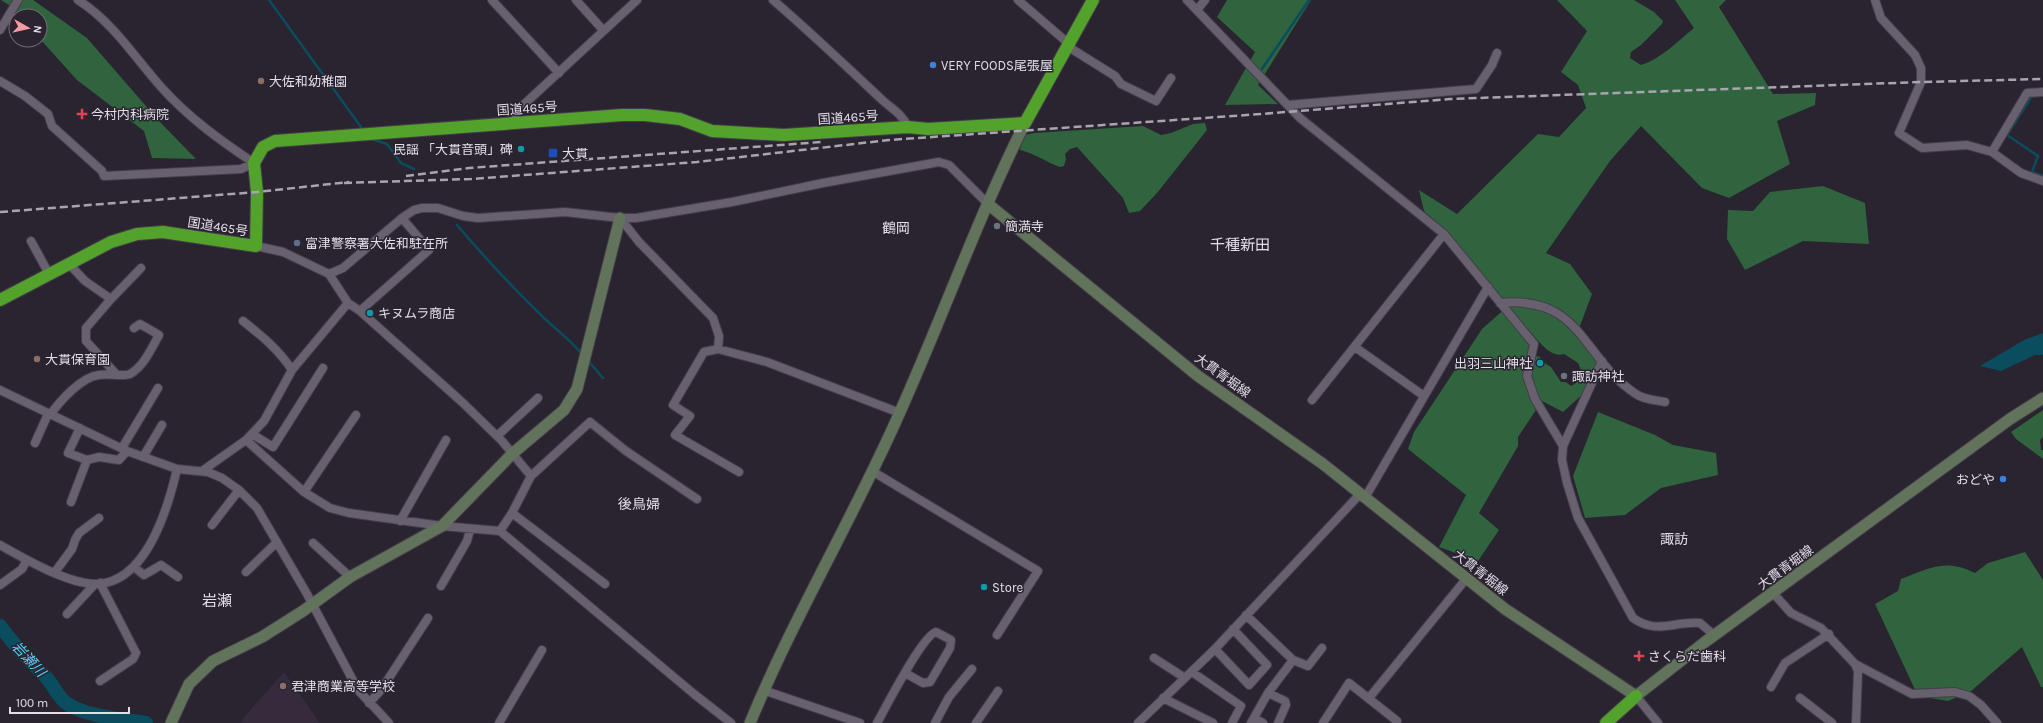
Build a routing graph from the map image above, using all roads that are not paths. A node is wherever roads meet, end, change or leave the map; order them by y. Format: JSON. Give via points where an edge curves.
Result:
{"nodes":[{"id":1,"x":18,"y":0,"type":"edge"},
{"id":2,"x":78,"y":0,"type":"edge"},
{"id":3,"x":492,"y":0,"type":"edge"},
{"id":4,"x":576,"y":0,"type":"edge"},
{"id":5,"x":637,"y":0,"type":"edge"},
{"id":6,"x":773,"y":0,"type":"edge"},
{"id":7,"x":1018,"y":0,"type":"edge"},
{"id":8,"x":1093,"y":0,"type":"edge"},
{"id":9,"x":1187,"y":0,"type":"edge"},
{"id":10,"x":1205,"y":0,"type":"edge"},
{"id":11,"x":1875,"y":0,"type":"edge"},
{"id":12,"x":1197,"y":10,"type":"junction"},
{"id":13,"x":0,"y":30,"type":"edge"},
{"id":14,"x":603,"y":30,"type":"junction"},
{"id":15,"x":1068,"y":44,"type":"junction"},
{"id":16,"x":1497,"y":53,"type":"dead end"},
{"id":17,"x":559,"y":73,"type":"junction"},
{"id":18,"x":1171,"y":78,"type":"dead end"},
{"id":19,"x":0,"y":81,"type":"edge"},
{"id":20,"x":2043,"y":92,"type":"edge"},
{"id":21,"x":1288,"y":105,"type":"junction"},
{"id":22,"x":511,"y":123,"type":"junction"},
{"id":23,"x":1025,"y":123,"type":"junction"},
{"id":24,"x":908,"y":127,"type":"junction"},
{"id":25,"x":1992,"y":152,"type":"junction"},
{"id":26,"x":254,"y":163,"type":"junction"},
{"id":27,"x":2043,"y":181,"type":"edge"},
{"id":28,"x":988,"y":204,"type":"junction"},
{"id":29,"x":402,"y":218,"type":"junction"},
{"id":30,"x":620,"y":218,"type":"junction"},
{"id":31,"x":1444,"y":234,"type":"junction"},
{"id":32,"x":31,"y":241,"type":"dead end"},
{"id":33,"x":256,"y":246,"type":"junction"},
{"id":34,"x":69,"y":264,"type":"junction"},
{"id":35,"x":141,"y":268,"type":"dead end"},
{"id":36,"x":49,"y":274,"type":"junction"},
{"id":37,"x":329,"y":274,"type":"junction"},
{"id":38,"x":1488,"y":287,"type":"junction"},
{"id":39,"x":111,"y":299,"type":"junction"},
{"id":40,"x":0,"y":300,"type":"edge"},
{"id":41,"x":348,"y":303,"type":"junction"},
{"id":42,"x":1500,"y":303,"type":"junction"},
{"id":43,"x":360,"y":311,"type":"junction"},
{"id":44,"x":243,"y":321,"type":"dead end"},
{"id":45,"x":134,"y":328,"type":"dead end"},
{"id":46,"x":1355,"y":347,"type":"junction"},
{"id":47,"x":718,"y":349,"type":"junction"},
{"id":48,"x":1602,"y":361,"type":"junction"},
{"id":49,"x":323,"y":368,"type":"dead end"},
{"id":50,"x":292,"y":370,"type":"junction"},
{"id":51,"x":116,"y":374,"type":"junction"},
{"id":52,"x":158,"y":388,"type":"dead end"},
{"id":53,"x":0,"y":390,"type":"edge"},
{"id":54,"x":1424,"y":396,"type":"junction"},
{"id":55,"x":538,"y":398,"type":"dead end"},
{"id":56,"x":2043,"y":398,"type":"edge"},
{"id":57,"x":1312,"y":400,"type":"dead end"},
{"id":58,"x":1665,"y":402,"type":"dead end"},
{"id":59,"x":900,"y":413,"type":"junction"},
{"id":60,"x":49,"y":414,"type":"junction"},
{"id":61,"x":356,"y":416,"type":"dead end"},
{"id":62,"x":162,"y":425,"type":"dead end"},
{"id":63,"x":80,"y":428,"type":"junction"},
{"id":64,"x":497,"y":436,"type":"junction"},
{"id":65,"x":249,"y":437,"type":"junction"},
{"id":66,"x":446,"y":440,"type":"dead end"},
{"id":67,"x":35,"y":443,"type":"dead end"},
{"id":68,"x":1563,"y":446,"type":"junction"},
{"id":69,"x":124,"y":450,"type":"junction"},
{"id":70,"x":512,"y":454,"type":"junction"},
{"id":71,"x":143,"y":457,"type":"junction"},
{"id":72,"x":87,"y":460,"type":"junction"},
{"id":73,"x":177,"y":468,"type":"junction"},
{"id":74,"x":202,"y":471,"type":"junction"},
{"id":75,"x":872,"y":471,"type":"junction"},
{"id":76,"x":739,"y":472,"type":"dead end"},
{"id":77,"x":531,"y":476,"type":"junction"},
{"id":78,"x":239,"y":490,"type":"junction"},
{"id":79,"x":304,"y":492,"type":"junction"},
{"id":80,"x":1363,"y":494,"type":"junction"},
{"id":81,"x":697,"y":499,"type":"dead end"},
{"id":82,"x":71,"y":502,"type":"dead end"},
{"id":83,"x":512,"y":513,"type":"junction"},
{"id":84,"x":99,"y":518,"type":"dead end"},
{"id":85,"x":400,"y":520,"type":"junction"},
{"id":86,"x":212,"y":525,"type":"dead end"},
{"id":87,"x":442,"y":526,"type":"junction"},
{"id":88,"x":470,"y":530,"type":"junction"},
{"id":89,"x":500,"y":531,"type":"junction"},
{"id":90,"x":276,"y":542,"type":"junction"},
{"id":91,"x":313,"y":543,"type":"dead end"},
{"id":92,"x":0,"y":545,"type":"edge"},
{"id":93,"x":27,"y":560,"type":"junction"},
{"id":94,"x":134,"y":567,"type":"junction"},
{"id":95,"x":55,"y":572,"type":"junction"},
{"id":96,"x":246,"y":572,"type":"dead end"},
{"id":97,"x":178,"y":577,"type":"dead end"},
{"id":98,"x":350,"y":577,"type":"junction"},
{"id":99,"x":1466,"y":579,"type":"junction"},
{"id":100,"x":98,"y":583,"type":"junction"},
{"id":101,"x":605,"y":584,"type":"dead end"},
{"id":102,"x":0,"y":585,"type":"edge"},
{"id":103,"x":441,"y":586,"type":"dead end"},
{"id":104,"x":1773,"y":593,"type":"junction"},
{"id":105,"x":312,"y":604,"type":"junction"},
{"id":106,"x":67,"y":614,"type":"dead end"},
{"id":107,"x":1246,"y":616,"type":"junction"},
{"id":108,"x":428,"y":618,"type":"dead end"},
{"id":109,"x":1233,"y":629,"type":"junction"},
{"id":110,"x":1829,"y":634,"type":"junction"},
{"id":111,"x":997,"y":635,"type":"dead end"},
{"id":112,"x":1714,"y":635,"type":"junction"},
{"id":113,"x":1322,"y":648,"type":"dead end"},
{"id":114,"x":1215,"y":649,"type":"junction"},
{"id":115,"x":542,"y":650,"type":"dead end"},
{"id":116,"x":1154,"y":658,"type":"dead end"},
{"id":117,"x":1293,"y":660,"type":"junction"},
{"id":118,"x":1854,"y":664,"type":"junction"},
{"id":119,"x":972,"y":669,"type":"dead end"},
{"id":120,"x":905,"y":672,"type":"junction"},
{"id":121,"x":1192,"y":672,"type":"junction"},
{"id":122,"x":1185,"y":678,"type":"junction"},
{"id":123,"x":100,"y":681,"type":"dead end"},
{"id":124,"x":1772,"y":687,"type":"dead end"},
{"id":125,"x":763,"y":690,"type":"junction"},
{"id":126,"x":998,"y":691,"type":"dead end"},
{"id":127,"x":1268,"y":693,"type":"junction"},
{"id":128,"x":1636,"y":696,"type":"junction"},
{"id":129,"x":1163,"y":698,"type":"junction"},
{"id":130,"x":1369,"y":698,"type":"junction"},
{"id":131,"x":1800,"y":698,"type":"dead end"},
{"id":132,"x":369,"y":703,"type":"junction"},
{"id":133,"x":1252,"y":720,"type":"edge"},
{"id":134,"x":172,"y":722,"type":"edge"},
{"id":135,"x":501,"y":722,"type":"edge"},
{"id":136,"x":388,"y":723,"type":"edge"},
{"id":137,"x":732,"y":723,"type":"edge"},
{"id":138,"x":750,"y":723,"type":"edge"},
{"id":139,"x":860,"y":723,"type":"edge"},
{"id":140,"x":877,"y":723,"type":"edge"},
{"id":141,"x":935,"y":723,"type":"edge"},
{"id":142,"x":976,"y":723,"type":"edge"},
{"id":143,"x":1138,"y":723,"type":"edge"},
{"id":144,"x":1213,"y":723,"type":"edge"},
{"id":145,"x":1232,"y":723,"type":"edge"},
{"id":146,"x":1263,"y":723,"type":"edge"},
{"id":147,"x":1278,"y":723,"type":"edge"},
{"id":148,"x":1323,"y":723,"type":"edge"},
{"id":149,"x":1396,"y":723,"type":"edge"},
{"id":150,"x":1606,"y":723,"type":"edge"},
{"id":151,"x":1658,"y":723,"type":"edge"},
{"id":152,"x":1832,"y":723,"type":"edge"},
{"id":153,"x":1856,"y":723,"type":"edge"},
{"id":154,"x":1997,"y":723,"type":"edge"}],
"edges":[{"from":1,"to":13,"type":"street"},
{"from":2,"to":26,"type":"street","via":[[103,18],[162,88],[187,113]]},
{"from":3,"to":17,"type":"street"},
{"from":4,"to":14,"type":"street"},
{"from":5,"to":14,"type":"street"},
{"from":6,"to":24,"type":"street","via":[[903,117]]},
{"from":7,"to":15,"type":"street"},
{"from":8,"to":15,"type":"highway"},
{"from":9,"to":12,"type":"street"},
{"from":10,"to":12,"type":"street"},
{"from":11,"to":25,"type":"street","via":[[1881,18],[1915,55],[1921,68],[1921,82],[1899,133],[1922,148],[1967,145]]},
{"from":12,"to":21,"type":"street"},
{"from":14,"to":17,"type":"street"},
{"from":15,"to":18,"type":"street","via":[[1115,76],[1121,84],[1156,100]]},
{"from":15,"to":23,"type":"highway"},
{"from":16,"to":21,"type":"street","via":[[1476,89]]},
{"from":17,"to":22,"type":"street","via":[[519,109]]},
{"from":19,"to":26,"type":"street","via":[[48,114],[52,126],[102,170],[104,176],[242,169]]},
{"from":20,"to":25,"type":"street","via":[[2027,93]]},
{"from":21,"to":31,"type":"street","via":[[1325,140]]},
{"from":22,"to":24,"type":"highway","name":"国道465号","via":[[644,115],[680,120],[712,131],[784,136]]},
{"from":22,"to":26,"type":"highway","name":"国道465号","via":[[275,142],[263,147]]},
{"from":23,"to":24,"type":"highway","name":"国道465号","via":[[928,129]]},
{"from":23,"to":28,"type":"main road"},
{"from":25,"to":27,"type":"street","via":[[2021,173]]},
{"from":26,"to":33,"type":"highway","name":"国道465号","via":[[257,192]]},
{"from":28,"to":30,"type":"street","via":[[949,165],[938,162],[732,202],[636,218]]},
{"from":28,"to":59,"type":"main road"},
{"from":28,"to":80,"type":"main road","name":"大貫青堀線","via":[[1198,376]]},
{"from":29,"to":30,"type":"street","via":[[414,210],[438,208],[478,218],[565,212]]},
{"from":29,"to":37,"type":"street","via":[[343,268]]},
{"from":29,"to":43,"type":"street","via":[[429,250]]},
{"from":30,"to":47,"type":"street","via":[[639,242],[713,318],[719,336]]},
{"from":30,"to":70,"type":"main road","via":[[577,389],[564,410]]},
{"from":31,"to":38,"type":"street"},
{"from":31,"to":46,"type":"street"},
{"from":32,"to":36,"type":"street"},
{"from":33,"to":34,"type":"highway","name":"国道465号","via":[[150,232],[111,242]]},
{"from":33,"to":37,"type":"street","via":[[283,252]]},
{"from":34,"to":36,"type":"highway","name":"国道465号"},
{"from":34,"to":39,"type":"street","via":[[85,281]]},
{"from":35,"to":39,"type":"street"},
{"from":36,"to":40,"type":"highway","name":"国道465号"},
{"from":37,"to":41,"type":"street"},
{"from":38,"to":42,"type":"street"},
{"from":38,"to":54,"type":"street"},
{"from":39,"to":51,"type":"street","via":[[84,333],[86,341]]},
{"from":41,"to":43,"type":"street"},
{"from":41,"to":50,"type":"street"},
{"from":42,"to":48,"type":"street","via":[[1525,303],[1558,313],[1574,326]]},
{"from":42,"to":68,"type":"street","via":[[1534,344],[1527,376],[1535,399]]},
{"from":43,"to":64,"type":"street"},
{"from":44,"to":50,"type":"street","via":[[272,344]]},
{"from":45,"to":51,"type":"street","via":[[140,324],[159,335],[142,365],[128,375]]},
{"from":46,"to":54,"type":"street"},
{"from":46,"to":57,"type":"street"},
{"from":47,"to":59,"type":"street","via":[[766,362]]},
{"from":47,"to":76,"type":"street","via":[[704,352],[673,405],[690,416],[675,435]]},
{"from":48,"to":58,"type":"street","via":[[1637,395]]},
{"from":48,"to":68,"type":"street"},
{"from":49,"to":65,"type":"street","via":[[273,447]]},
{"from":50,"to":65,"type":"street","via":[[264,421]]},
{"from":51,"to":60,"type":"street","via":[[98,375],[86,381],[62,398]]},
{"from":52,"to":69,"type":"street"},
{"from":53,"to":60,"type":"street"},
{"from":54,"to":80,"type":"street"},
{"from":55,"to":64,"type":"street"},
{"from":56,"to":104,"type":"main road","name":"大貫青堀線","via":[[2010,419]]},
{"from":59,"to":75,"type":"main road"},
{"from":60,"to":63,"type":"street"},
{"from":60,"to":67,"type":"street"},
{"from":61,"to":79,"type":"street"},
{"from":62,"to":71,"type":"street"},
{"from":63,"to":69,"type":"street"},
{"from":63,"to":72,"type":"street","via":[[68,453]]},
{"from":64,"to":70,"type":"street"},
{"from":65,"to":74,"type":"street"},
{"from":65,"to":79,"type":"street"},
{"from":66,"to":85,"type":"street"},
{"from":68,"to":112,"type":"street","via":[[1562,460],[1566,483],[1578,518],[1633,618],[1643,625],[1656,627],[1700,623]]},
{"from":69,"to":71,"type":"street"},
{"from":69,"to":72,"type":"street","via":[[119,460],[99,457]]},
{"from":70,"to":77,"type":"street"},
{"from":70,"to":87,"type":"main road"},
{"from":71,"to":73,"type":"street"},
{"from":72,"to":82,"type":"street"},
{"from":73,"to":74,"type":"street"},
{"from":73,"to":94,"type":"street","via":[[165,514],[144,555]]},
{"from":74,"to":78,"type":"street","via":[[222,478]]},
{"from":75,"to":111,"type":"street","via":[[1038,571]]},
{"from":75,"to":125,"type":"main road"},
{"from":77,"to":81,"type":"street","via":[[590,422],[626,451]]},
{"from":77,"to":83,"type":"street"},
{"from":78,"to":86,"type":"street"},
{"from":78,"to":90,"type":"street","via":[[257,508]]},
{"from":79,"to":85,"type":"street","via":[[330,508]]},
{"from":80,"to":99,"type":"main road","name":"大貫青堀線"},
{"from":80,"to":107,"type":"street"},
{"from":83,"to":89,"type":"street"},
{"from":83,"to":101,"type":"street"},
{"from":84,"to":95,"type":"street","via":[[79,533],[72,549]]},
{"from":85,"to":87,"type":"street"},
{"from":87,"to":88,"type":"street"},
{"from":87,"to":98,"type":"main road"},
{"from":88,"to":89,"type":"street"},
{"from":88,"to":103,"type":"street","via":[[467,542]]},
{"from":89,"to":137,"type":"street"},
{"from":90,"to":96,"type":"street"},
{"from":90,"to":105,"type":"street"},
{"from":91,"to":98,"type":"street"},
{"from":92,"to":93,"type":"street"},
{"from":93,"to":95,"type":"street"},
{"from":93,"to":102,"type":"street","via":[[22,569]]},
{"from":94,"to":97,"type":"street","via":[[144,575],[160,565]]},
{"from":94,"to":100,"type":"street","via":[[120,576]]},
{"from":95,"to":100,"type":"street","via":[[72,580]]},
{"from":98,"to":105,"type":"main road"},
{"from":99,"to":128,"type":"main road","name":"大貫青堀線","via":[[1505,609]]},
{"from":99,"to":130,"type":"street"},
{"from":100,"to":106,"type":"street"},
{"from":100,"to":123,"type":"street","via":[[136,653],[133,659]]},
{"from":104,"to":110,"type":"street","via":[[1791,613]]},
{"from":104,"to":112,"type":"main road","name":"大貫青堀線"},
{"from":105,"to":132,"type":"street","via":[[358,690]]},
{"from":105,"to":134,"type":"main road","via":[[262,637],[207,666],[189,684]]},
{"from":107,"to":109,"type":"street"},
{"from":107,"to":117,"type":"street"},
{"from":108,"to":132,"type":"street","via":[[381,690]]},
{"from":109,"to":114,"type":"street"},
{"from":109,"to":114,"type":"street","via":[[1267,665],[1249,685]]},
{"from":110,"to":118,"type":"street"},
{"from":110,"to":124,"type":"street","via":[[1785,663]]},
{"from":112,"to":128,"type":"main road","name":"大貫青堀線"},
{"from":113,"to":117,"type":"street","via":[[1308,666]]},
{"from":114,"to":121,"type":"street"},
{"from":115,"to":135,"type":"street"},
{"from":116,"to":122,"type":"street"},
{"from":117,"to":127,"type":"street"},
{"from":118,"to":153,"type":"street","via":[[1858,671]]},
{"from":118,"to":154,"type":"street","via":[[1912,694],[1955,692],[1969,696]]},
{"from":119,"to":141,"type":"street","via":[[949,697]]},
{"from":120,"to":120,"type":"street","via":[[931,633],[936,632],[951,640],[952,644],[930,682],[923,683]]},
{"from":120,"to":140,"type":"street"},
{"from":121,"to":122,"type":"street"},
{"from":121,"to":145,"type":"street","via":[[1241,706]]},
{"from":122,"to":129,"type":"street"},
{"from":125,"to":138,"type":"main road"},
{"from":125,"to":139,"type":"street"},
{"from":126,"to":142,"type":"street"},
{"from":127,"to":133,"type":"street"},
{"from":127,"to":147,"type":"street","via":[[1285,701],[1286,705]]},
{"from":128,"to":150,"type":"highway"},
{"from":128,"to":151,"type":"street"},
{"from":129,"to":143,"type":"street"},
{"from":129,"to":144,"type":"street"},
{"from":130,"to":148,"type":"street","via":[[1349,683]]},
{"from":130,"to":149,"type":"street","via":[[1397,721]]},
{"from":131,"to":152,"type":"street"},
{"from":132,"to":136,"type":"street"},
{"from":133,"to":146,"type":"street"}]}
